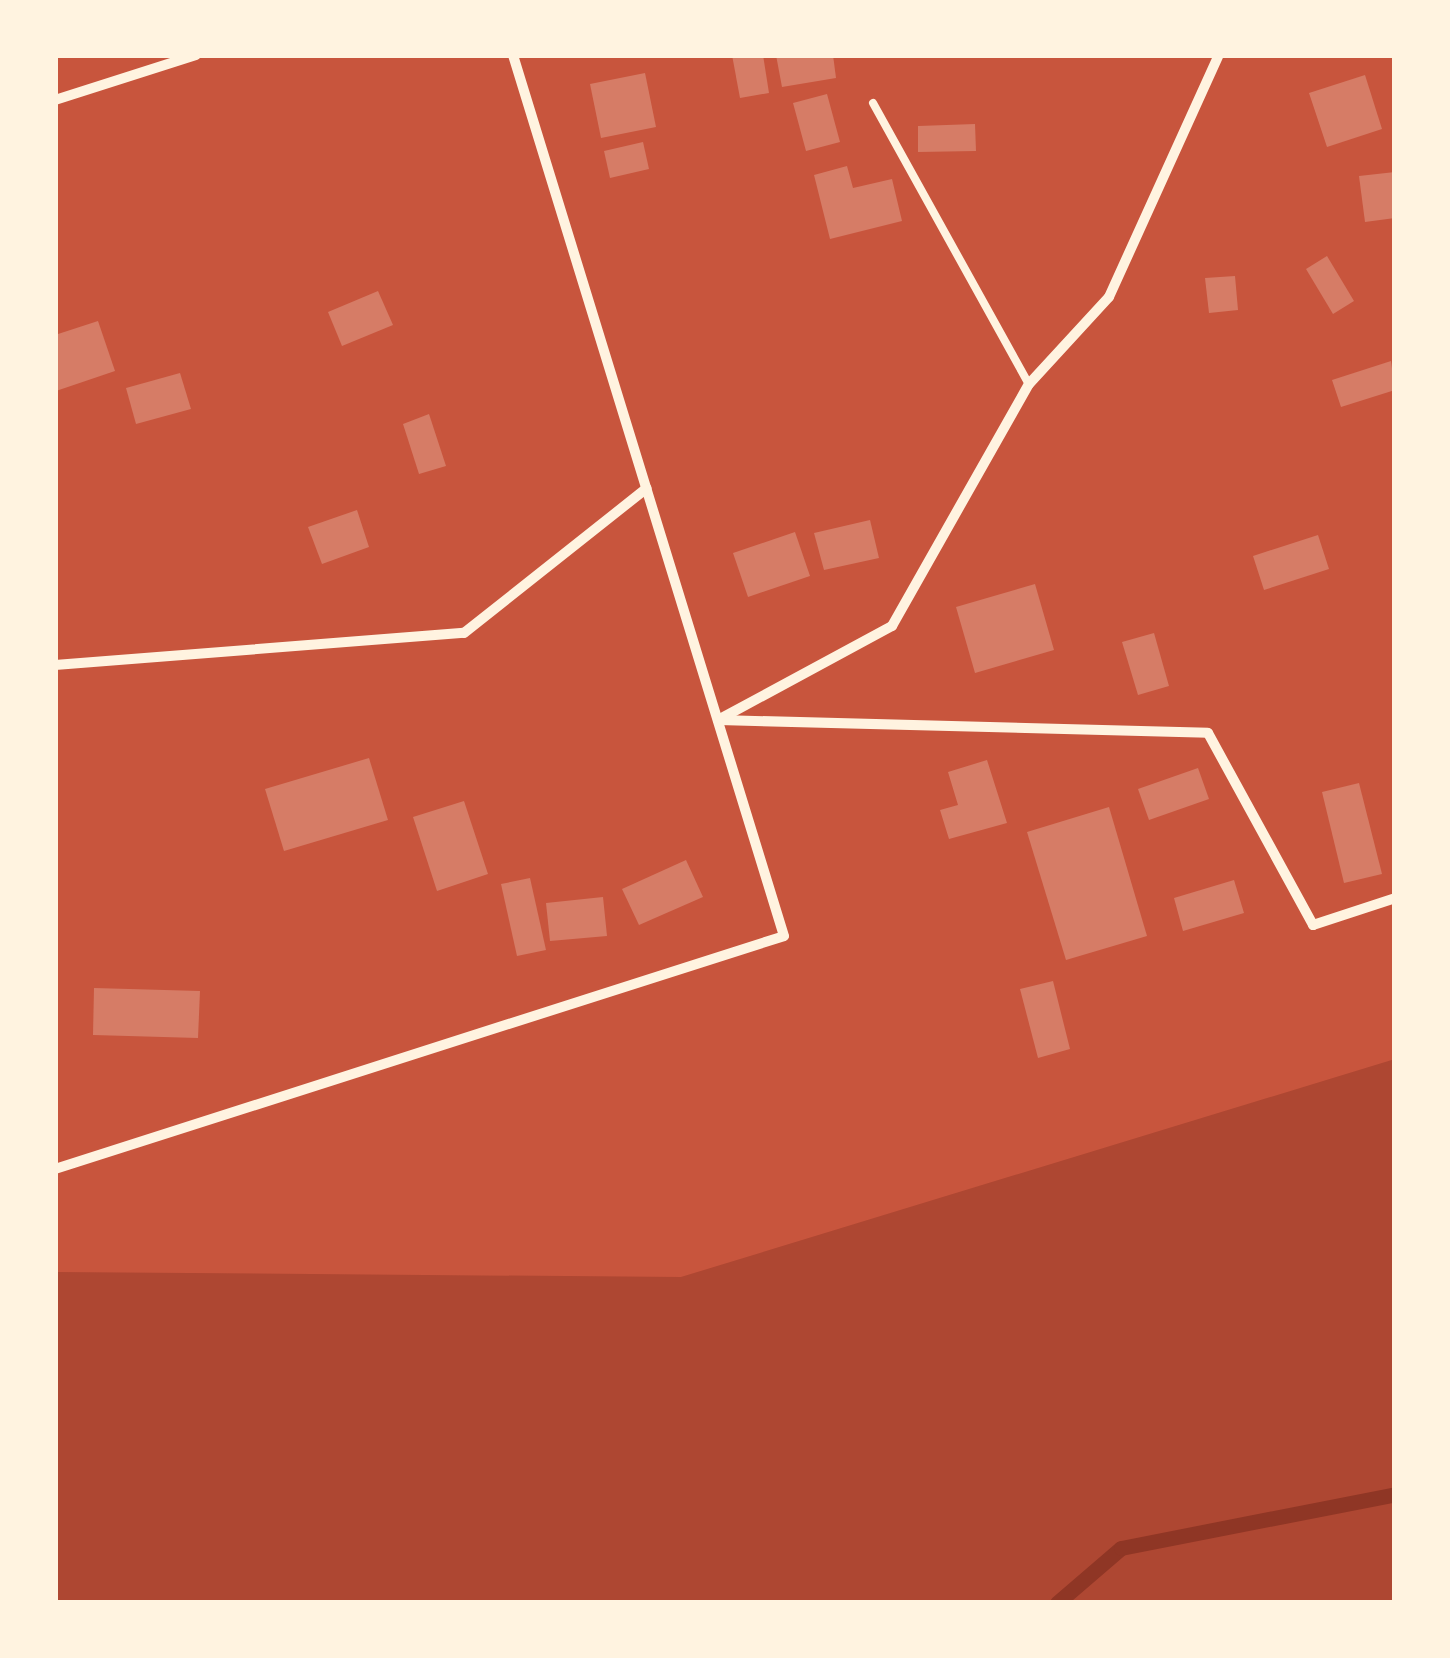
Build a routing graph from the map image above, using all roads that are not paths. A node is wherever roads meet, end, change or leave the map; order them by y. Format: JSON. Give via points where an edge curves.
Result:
{"nodes":[{"id":1,"x":196,"y":55,"type":"edge"},
{"id":2,"x":513,"y":55,"type":"edge"},
{"id":3,"x":1219,"y":55,"type":"edge"},
{"id":4,"x":55,"y":100,"type":"edge"},
{"id":5,"x":873,"y":103,"type":"dead end"},
{"id":6,"x":1029,"y":384,"type":"junction"},
{"id":7,"x":646,"y":488,"type":"junction"},
{"id":8,"x":55,"y":665,"type":"edge"},
{"id":9,"x":718,"y":720,"type":"junction"},
{"id":10,"x":1395,"y":898,"type":"edge"},
{"id":11,"x":55,"y":1169,"type":"edge"}],
"edges":[{"from":1,"to":4,"type":"street"},
{"from":2,"to":7,"type":"street"},
{"from":3,"to":6,"type":"street","via":[[1109,297]]},
{"from":5,"to":6,"type":"lane"},
{"from":6,"to":9,"type":"street","via":[[892,626]]},
{"from":7,"to":8,"type":"street","via":[[464,633]]},
{"from":7,"to":9,"type":"street"},
{"from":9,"to":10,"type":"street","via":[[1208,733],[1313,924]]},
{"from":9,"to":11,"type":"street","via":[[784,936]]}]}
